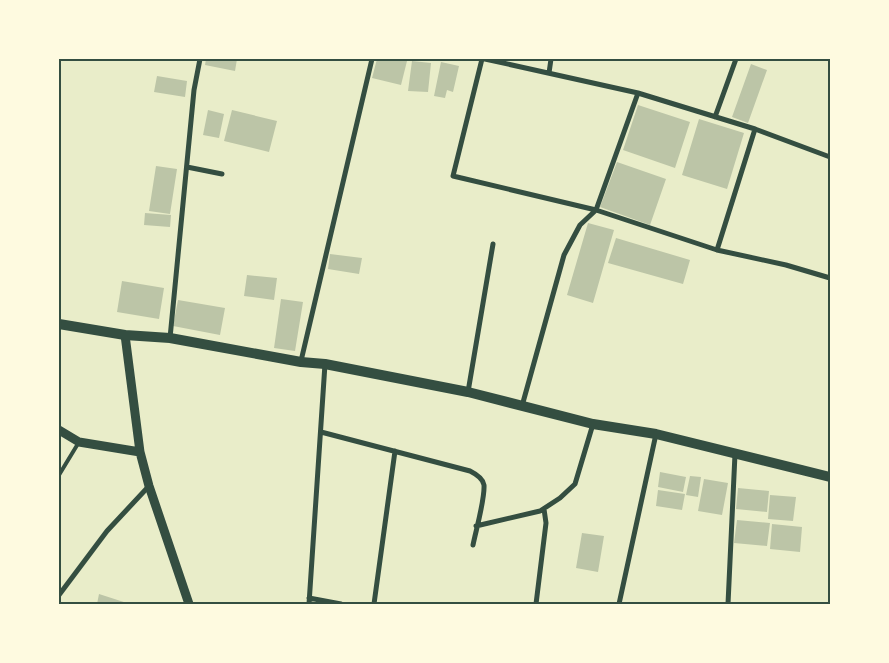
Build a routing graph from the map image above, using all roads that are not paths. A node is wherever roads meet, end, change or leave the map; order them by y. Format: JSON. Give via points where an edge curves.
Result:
{"nodes":[{"id":1,"x":200,"y":59,"type":"edge"},
{"id":2,"x":372,"y":59,"type":"edge"},
{"id":3,"x":483,"y":59,"type":"edge"},
{"id":4,"x":551,"y":59,"type":"edge"},
{"id":5,"x":736,"y":59,"type":"edge"},
{"id":6,"x":549,"y":73,"type":"junction"},
{"id":7,"x":638,"y":93,"type":"junction"},
{"id":8,"x":715,"y":117,"type":"junction"},
{"id":9,"x":754,"y":129,"type":"junction"},
{"id":10,"x":830,"y":157,"type":"edge"},
{"id":11,"x":186,"y":167,"type":"junction"},
{"id":12,"x":222,"y":174,"type":"dead end"},
{"id":13,"x":596,"y":210,"type":"junction"},
{"id":14,"x":493,"y":244,"type":"dead end"},
{"id":15,"x":717,"y":250,"type":"junction"},
{"id":16,"x":830,"y":278,"type":"edge"},
{"id":17,"x":59,"y":324,"type":"edge"},
{"id":18,"x":125,"y":336,"type":"junction"},
{"id":19,"x":170,"y":338,"type":"junction"},
{"id":20,"x":301,"y":362,"type":"junction"},
{"id":21,"x":324,"y":364,"type":"junction"},
{"id":22,"x":468,"y":392,"type":"junction"},
{"id":23,"x":522,"y":406,"type":"junction"},
{"id":24,"x":593,"y":424,"type":"junction"},
{"id":25,"x":59,"y":430,"type":"edge"},
{"id":26,"x":321,"y":432,"type":"junction"},
{"id":27,"x":656,"y":434,"type":"junction"},
{"id":28,"x":78,"y":442,"type":"junction"},
{"id":29,"x":396,"y":451,"type":"junction"},
{"id":30,"x":140,"y":452,"type":"junction"},
{"id":31,"x":735,"y":454,"type":"junction"},
{"id":32,"x":59,"y":475,"type":"edge"},
{"id":33,"x":830,"y":477,"type":"edge"},
{"id":34,"x":149,"y":486,"type":"junction"},
{"id":35,"x":544,"y":508,"type":"junction"},
{"id":36,"x":476,"y":526,"type":"junction"},
{"id":37,"x":473,"y":545,"type":"dead end"},
{"id":38,"x":59,"y":595,"type":"edge"},
{"id":39,"x":309,"y":601,"type":"edge"},
{"id":40,"x":189,"y":604,"type":"edge"},
{"id":41,"x":341,"y":604,"type":"edge"},
{"id":42,"x":374,"y":604,"type":"edge"},
{"id":43,"x":536,"y":604,"type":"edge"},
{"id":44,"x":619,"y":604,"type":"edge"},
{"id":45,"x":728,"y":604,"type":"edge"}],
"edges":[{"from":1,"to":11,"type":"street"},
{"from":2,"to":20,"type":"street"},
{"from":3,"to":6,"type":"street"},
{"from":3,"to":13,"type":"street","via":[[453,176]]},
{"from":4,"to":6,"type":"street"},
{"from":5,"to":8,"type":"street"},
{"from":6,"to":7,"type":"street"},
{"from":7,"to":8,"type":"street"},
{"from":7,"to":13,"type":"street"},
{"from":8,"to":9,"type":"street"},
{"from":9,"to":10,"type":"street"},
{"from":9,"to":15,"type":"street"},
{"from":11,"to":12,"type":"street"},
{"from":11,"to":19,"type":"street"},
{"from":13,"to":15,"type":"street"},
{"from":13,"to":23,"type":"street","via":[[580,226],[564,255]]},
{"from":14,"to":22,"type":"street"},
{"from":15,"to":16,"type":"street"},
{"from":17,"to":18,"type":"main road"},
{"from":18,"to":19,"type":"main road"},
{"from":18,"to":30,"type":"street"},
{"from":19,"to":20,"type":"main road"},
{"from":20,"to":21,"type":"main road"},
{"from":21,"to":22,"type":"main road"},
{"from":21,"to":26,"type":"street"},
{"from":22,"to":23,"type":"main road"},
{"from":23,"to":24,"type":"main road"},
{"from":24,"to":27,"type":"main road"},
{"from":24,"to":35,"type":"street","via":[[574,484]]},
{"from":25,"to":28,"type":"street"},
{"from":26,"to":29,"type":"street"},
{"from":26,"to":39,"type":"street"},
{"from":27,"to":31,"type":"main road"},
{"from":27,"to":44,"type":"street"},
{"from":28,"to":30,"type":"street"},
{"from":28,"to":32,"type":"lane"},
{"from":29,"to":36,"type":"street","via":[[479,476],[484,484]]},
{"from":29,"to":42,"type":"street"},
{"from":30,"to":34,"type":"street"},
{"from":31,"to":33,"type":"main road"},
{"from":31,"to":45,"type":"street"},
{"from":34,"to":38,"type":"street","via":[[108,531]]},
{"from":34,"to":40,"type":"street"},
{"from":35,"to":36,"type":"street"},
{"from":35,"to":43,"type":"street","via":[[546,523]]},
{"from":36,"to":37,"type":"street"},
{"from":39,"to":41,"type":"street"}]}
